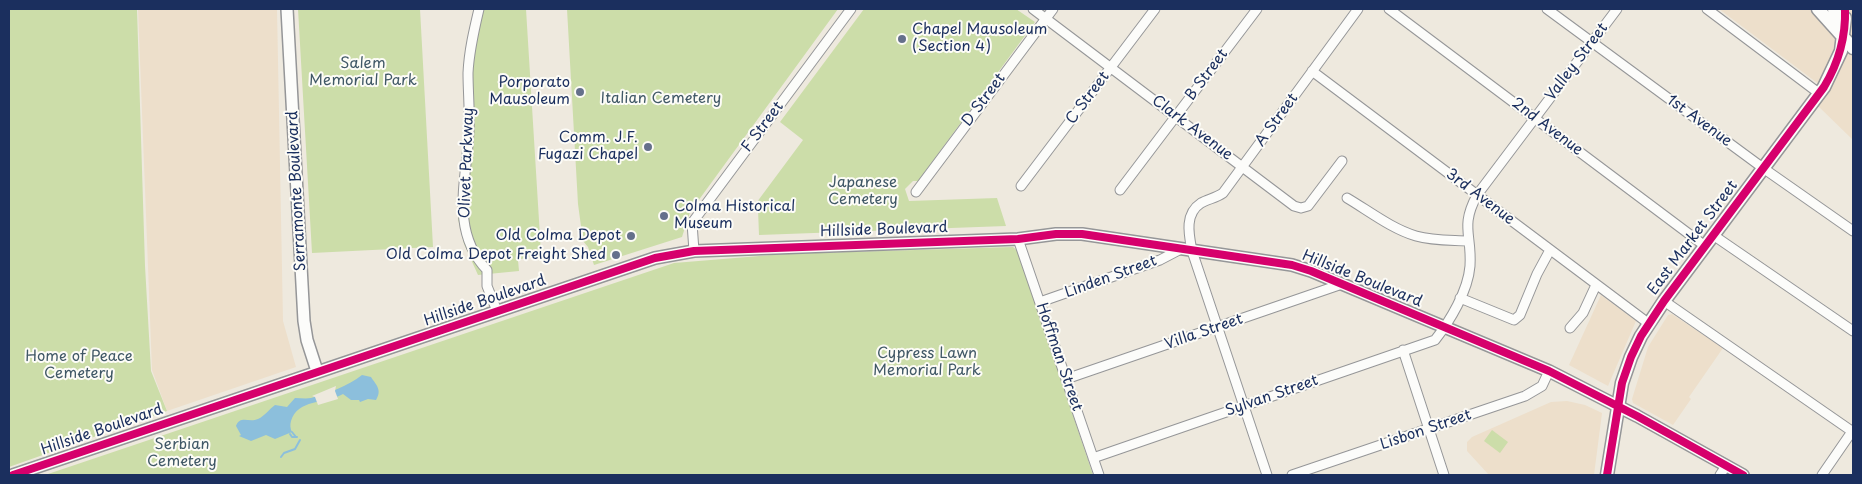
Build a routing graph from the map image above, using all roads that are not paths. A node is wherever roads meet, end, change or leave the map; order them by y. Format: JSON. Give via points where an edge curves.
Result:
{"nodes":[{"id":1,"x":287,"y":9,"type":"edge"},
{"id":2,"x":480,"y":9,"type":"edge"},
{"id":3,"x":851,"y":9,"type":"edge"},
{"id":4,"x":1034,"y":9,"type":"edge"},
{"id":5,"x":1053,"y":9,"type":"edge"},
{"id":6,"x":1155,"y":9,"type":"edge"},
{"id":7,"x":1257,"y":9,"type":"edge"},
{"id":8,"x":1358,"y":9,"type":"edge"},
{"id":9,"x":1389,"y":9,"type":"edge"},
{"id":10,"x":1547,"y":9,"type":"edge"},
{"id":11,"x":1617,"y":9,"type":"edge"},
{"id":12,"x":1707,"y":9,"type":"edge"},
{"id":13,"x":1837,"y":13,"type":"edge"},
{"id":14,"x":1046,"y":18,"type":"junction"},
{"id":15,"x":1844,"y":37,"type":"junction"},
{"id":16,"x":1591,"y":42,"type":"junction"},
{"id":17,"x":1853,"y":48,"type":"edge"},
{"id":18,"x":1111,"y":67,"type":"junction"},
{"id":19,"x":1312,"y":71,"type":"junction"},
{"id":20,"x":1820,"y":94,"type":"junction"},
{"id":21,"x":1176,"y":116,"type":"junction"},
{"id":22,"x":1534,"y":118,"type":"junction"},
{"id":23,"x":1342,"y":161,"type":"dead end"},
{"id":24,"x":1242,"y":167,"type":"junction"},
{"id":25,"x":1763,"y":168,"type":"junction"},
{"id":26,"x":1021,"y":186,"type":"dead end"},
{"id":27,"x":1120,"y":190,"type":"dead end"},
{"id":28,"x":916,"y":192,"type":"dead end"},
{"id":29,"x":1477,"y":194,"type":"junction"},
{"id":30,"x":1347,"y":198,"type":"dead end"},
{"id":31,"x":1853,"y":231,"type":"edge"},
{"id":32,"x":1713,"y":235,"type":"junction"},
{"id":33,"x":1018,"y":239,"type":"junction"},
{"id":34,"x":1468,"y":241,"type":"junction"},
{"id":35,"x":1705,"y":246,"type":"junction"},
{"id":36,"x":1186,"y":250,"type":"junction"},
{"id":37,"x":1550,"y":250,"type":"junction"},
{"id":38,"x":694,"y":251,"type":"junction"},
{"id":39,"x":1342,"y":284,"type":"junction"},
{"id":40,"x":1596,"y":285,"type":"junction"},
{"id":41,"x":1460,"y":298,"type":"junction"},
{"id":42,"x":1664,"y":301,"type":"junction"},
{"id":43,"x":1040,"y":302,"type":"junction"},
{"id":44,"x":497,"y":311,"type":"junction"},
{"id":45,"x":1648,"y":323,"type":"junction"},
{"id":46,"x":1445,"y":327,"type":"junction"},
{"id":47,"x":1217,"y":328,"type":"junction"},
{"id":48,"x":1570,"y":328,"type":"dead end"},
{"id":49,"x":1853,"y":331,"type":"edge"},
{"id":50,"x":1403,"y":350,"type":"junction"},
{"id":51,"x":318,"y":371,"type":"junction"},
{"id":52,"x":1549,"y":371,"type":"junction"},
{"id":53,"x":1066,"y":380,"type":"junction"},
{"id":54,"x":1244,"y":406,"type":"junction"},
{"id":55,"x":1618,"y":406,"type":"junction"},
{"id":56,"x":1429,"y":429,"type":"junction"},
{"id":57,"x":1853,"y":431,"type":"edge"},
{"id":58,"x":1093,"y":458,"type":"junction"},
{"id":59,"x":1723,"y":470,"type":"edge"},
{"id":60,"x":13,"y":475,"type":"edge"},
{"id":61,"x":1099,"y":475,"type":"edge"},
{"id":62,"x":1267,"y":475,"type":"edge"},
{"id":63,"x":1292,"y":475,"type":"edge"},
{"id":64,"x":1444,"y":475,"type":"edge"},
{"id":65,"x":1608,"y":475,"type":"edge"},
{"id":66,"x":1743,"y":475,"type":"edge"},
{"id":67,"x":1822,"y":475,"type":"edge"}],
"edges":[{"from":1,"to":51,"type":"main road","name":"Serramonte Boulevard","via":[[304,321]]},
{"from":2,"to":44,"type":"street","name":"Olivet Parkway","via":[[469,58],[469,132],[463,201],[468,240],[488,270],[487,286]]},
{"from":3,"to":38,"type":"street","name":"F Street","via":[[692,224]]},
{"from":4,"to":14,"type":"street","name":"Clark Avenue"},
{"from":5,"to":14,"type":"street","name":"D Street"},
{"from":6,"to":18,"type":"street","name":"C Street"},
{"from":7,"to":21,"type":"street","name":"B Street"},
{"from":8,"to":19,"type":"street","name":"A Street"},
{"from":9,"to":22,"type":"street","name":"2nd Avenue"},
{"from":10,"to":16,"type":"street","name":"1st Avenue"},
{"from":11,"to":16,"type":"street","name":"Valley Street"},
{"from":12,"to":20,"type":"street"},
{"from":13,"to":15,"type":"main road","name":"East Market Street"},
{"from":13,"to":15,"type":"main road"},
{"from":14,"to":18,"type":"street","name":"Clark Avenue"},
{"from":14,"to":28,"type":"street","name":"D Street"},
{"from":15,"to":17,"type":"main road"},
{"from":15,"to":20,"type":"main road","name":"East Market Street","via":[[1836,64]]},
{"from":16,"to":22,"type":"street","name":"Valley Street"},
{"from":16,"to":25,"type":"street","name":"1st Avenue"},
{"from":18,"to":21,"type":"street","name":"Clark Avenue"},
{"from":18,"to":26,"type":"street","name":"C Street"},
{"from":19,"to":24,"type":"street","name":"A Street"},
{"from":19,"to":29,"type":"street","name":"3rd Avenue"},
{"from":20,"to":25,"type":"main road","name":"East Market Street"},
{"from":21,"to":24,"type":"street","name":"Clark Avenue"},
{"from":21,"to":27,"type":"street","name":"B Street"},
{"from":22,"to":29,"type":"street","name":"Valley Street"},
{"from":22,"to":35,"type":"street","name":"2nd Avenue"},
{"from":23,"to":24,"type":"street","name":"Clark Avenue","via":[[1308,206],[1301,208]]},
{"from":24,"to":36,"type":"street","name":"A Street","via":[[1223,193],[1200,204],[1191,214]]},
{"from":25,"to":31,"type":"street","name":"1st Avenue"},
{"from":25,"to":32,"type":"main road","name":"East Market Street"},
{"from":29,"to":34,"type":"street","name":"Valley Street","via":[[1469,210]]},
{"from":29,"to":37,"type":"street","name":"3rd Avenue"},
{"from":30,"to":34,"type":"street","via":[[1416,236]]},
{"from":32,"to":35,"type":"main road","name":"East Market Street"},
{"from":32,"to":49,"type":"street"},
{"from":33,"to":36,"type":"main road","name":"Hillside Boulevard","via":[[1070,233]]},
{"from":33,"to":38,"type":"main road","name":"Hillside Boulevard"},
{"from":33,"to":43,"type":"street","name":"Hoffman Street"},
{"from":34,"to":41,"type":"street","name":"Valley Street","via":[[1470,269]]},
{"from":35,"to":42,"type":"main road","name":"East Market Street"},
{"from":36,"to":39,"type":"main road","name":"Hillside Boulevard","via":[[1292,265]]},
{"from":36,"to":43,"type":"street","name":"Linden Street"},
{"from":36,"to":47,"type":"street"},
{"from":37,"to":40,"type":"street","name":"3rd Avenue"},
{"from":37,"to":41,"type":"street","via":[[1520,315],[1514,320]]},
{"from":38,"to":44,"type":"main road","name":"Hillside Boulevard","via":[[655,258]]},
{"from":39,"to":46,"type":"main road","name":"Hillside Boulevard"},
{"from":39,"to":47,"type":"street","name":"Villa Street"},
{"from":40,"to":45,"type":"street","name":"3rd Avenue"},
{"from":40,"to":48,"type":"street","via":[[1579,318]]},
{"from":41,"to":46,"type":"street","name":"Valley Street"},
{"from":42,"to":45,"type":"main road","name":"East Market Street"},
{"from":42,"to":57,"type":"street"},
{"from":43,"to":53,"type":"street","name":"Hoffman Street"},
{"from":44,"to":51,"type":"main road","name":"Hillside Boulevard"},
{"from":45,"to":55,"type":"main road","name":"East Market Street","via":[[1630,357]]},
{"from":46,"to":50,"type":"street","name":"Sylvan Street","via":[[1435,340]]},
{"from":46,"to":52,"type":"main road","name":"Hillside Boulevard"},
{"from":47,"to":53,"type":"street","name":"Villa Street"},
{"from":47,"to":54,"type":"street"},
{"from":50,"to":54,"type":"street","name":"Sylvan Street"},
{"from":50,"to":56,"type":"street"},
{"from":51,"to":60,"type":"main road","name":"Hillside Boulevard"},
{"from":52,"to":55,"type":"main road","name":"Hillside Boulevard"},
{"from":52,"to":56,"type":"street","name":"Lisbon Street","via":[[1542,386],[1532,392]]},
{"from":53,"to":58,"type":"street","name":"Hoffman Street"},
{"from":54,"to":58,"type":"street","name":"Sylvan Street"},
{"from":54,"to":62,"type":"street"},
{"from":55,"to":59,"type":"main road","name":"Hillside Boulevard"},
{"from":55,"to":65,"type":"main road","name":"East Market Street"},
{"from":56,"to":63,"type":"street","name":"Lisbon Street"},
{"from":56,"to":64,"type":"street"},
{"from":57,"to":67,"type":"street"},
{"from":58,"to":61,"type":"street","name":"Hoffman Street"},
{"from":59,"to":66,"type":"main road","name":"Hillside Boulevard"}]}
